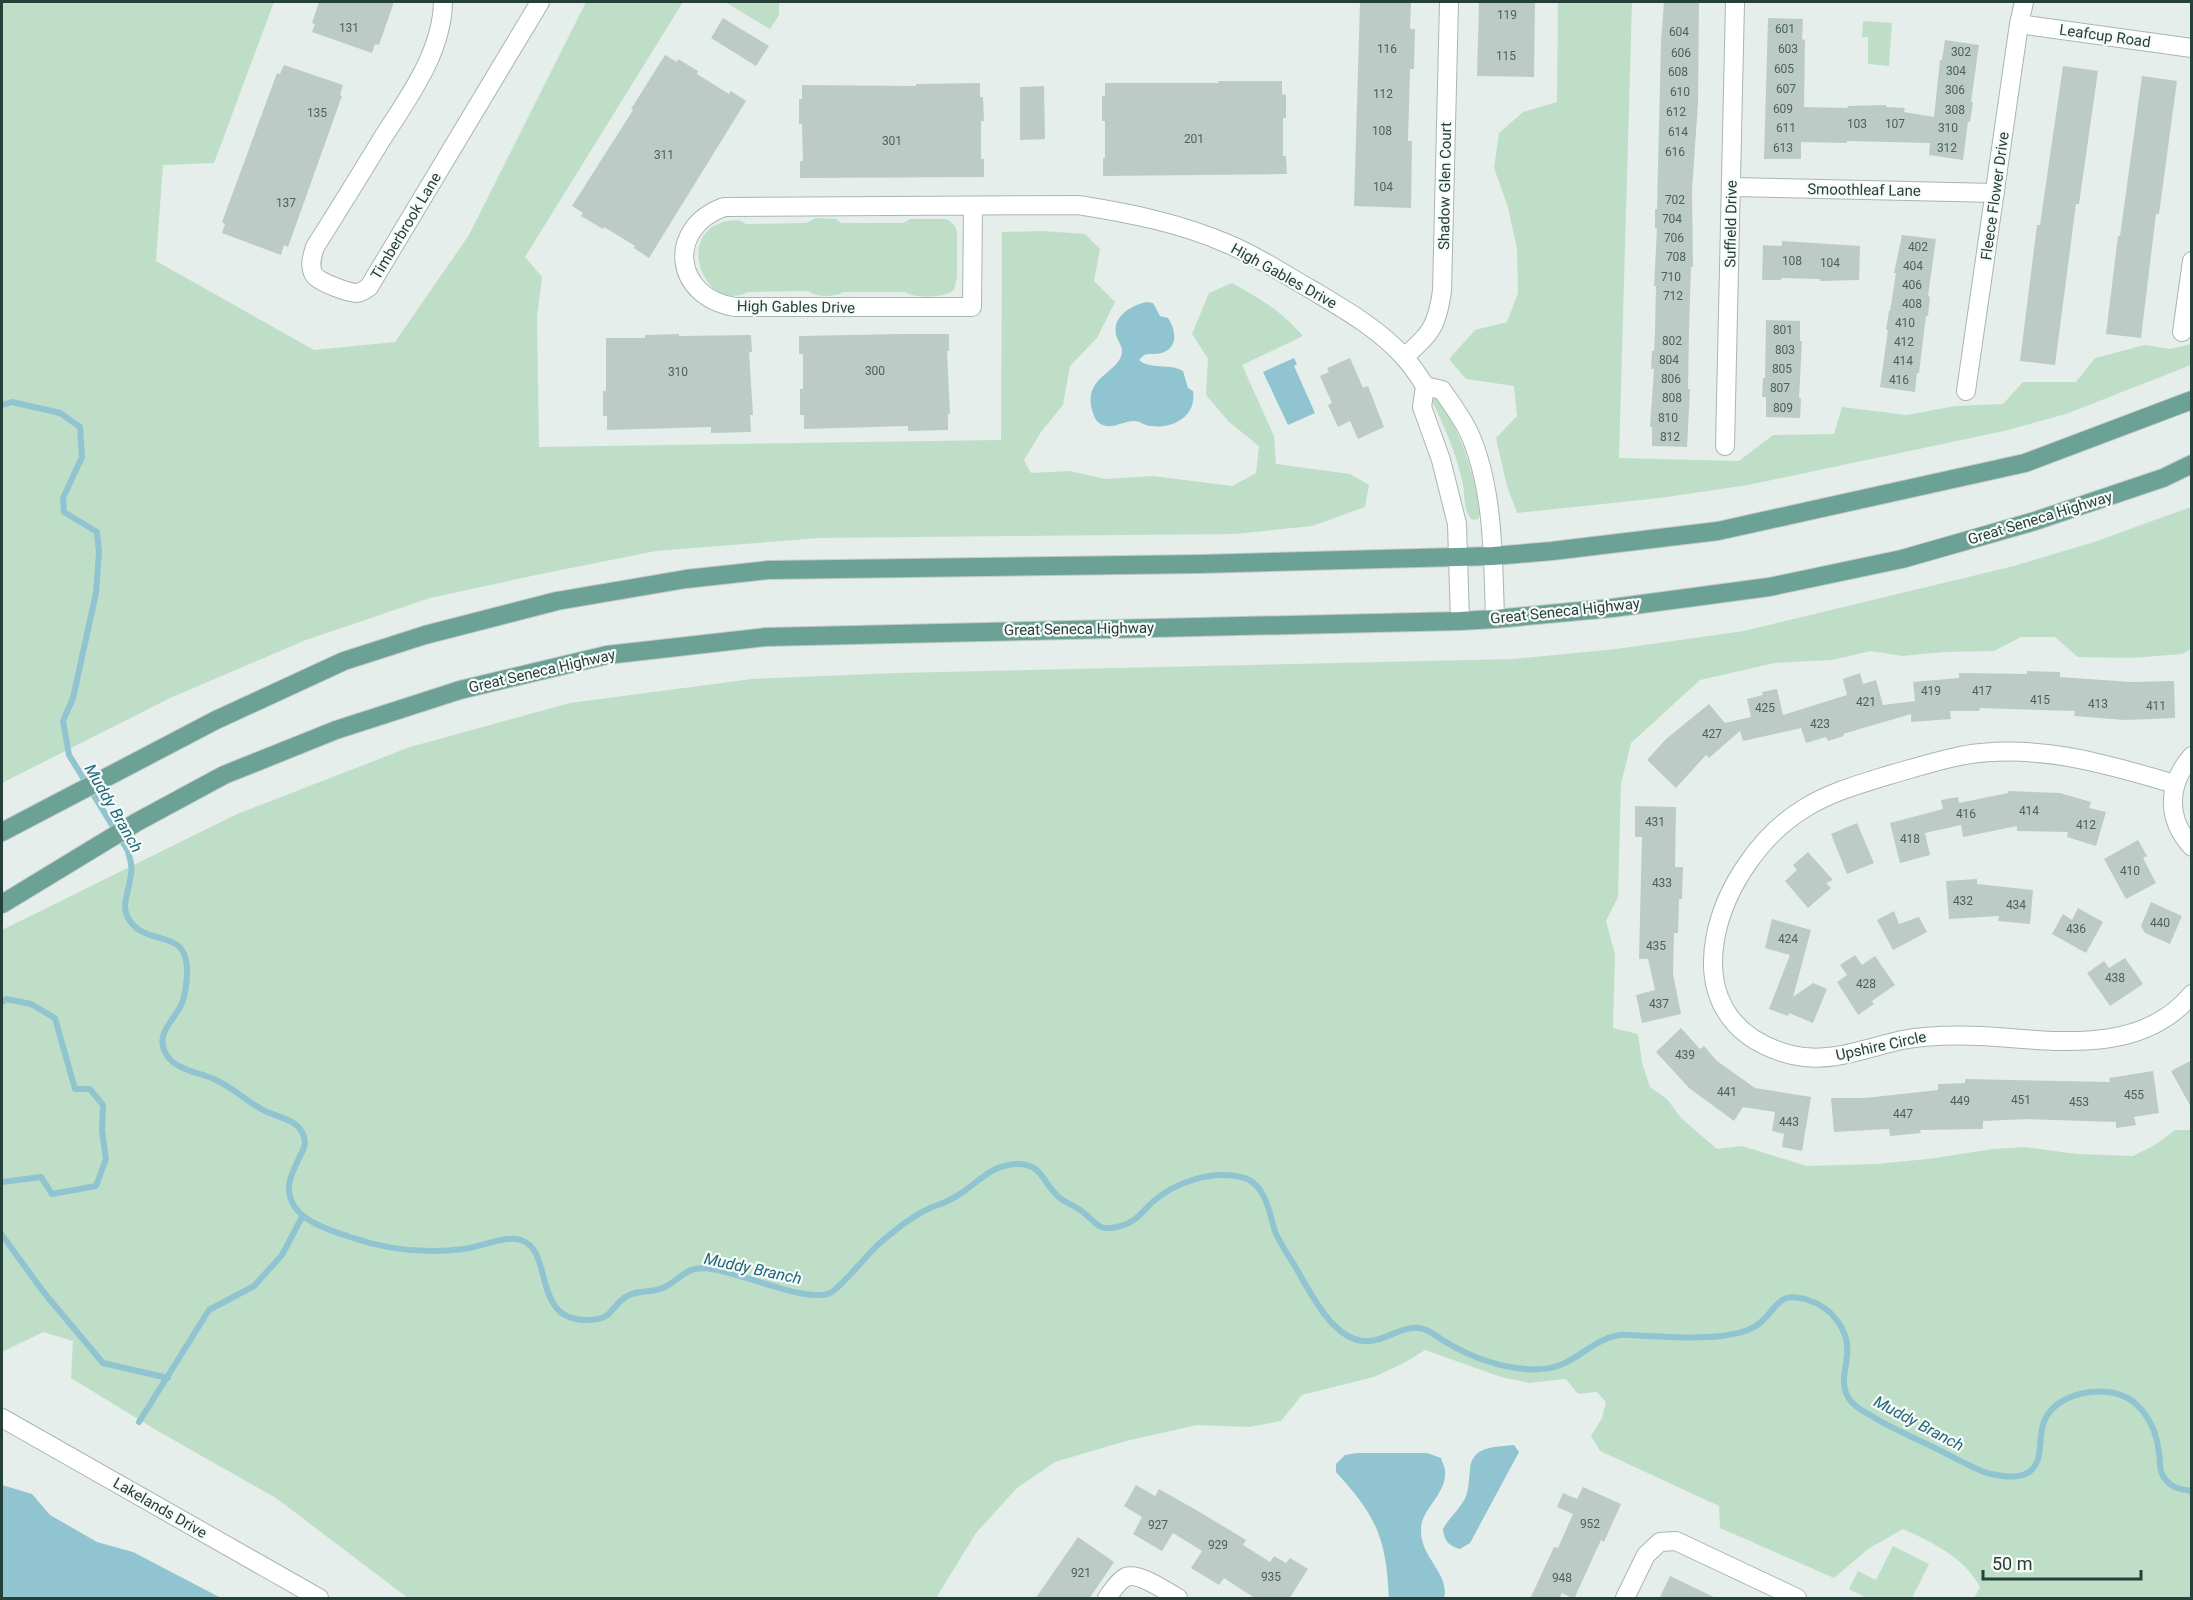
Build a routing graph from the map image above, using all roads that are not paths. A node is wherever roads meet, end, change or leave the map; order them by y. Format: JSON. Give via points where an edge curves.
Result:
{"nodes":[{"id":1,"x":443,"y":2,"type":"edge"},
{"id":2,"x":540,"y":2,"type":"edge"},
{"id":3,"x":1449,"y":2,"type":"edge"},
{"id":4,"x":1735,"y":2,"type":"edge"},
{"id":5,"x":2024,"y":2,"type":"edge"},
{"id":6,"x":2019,"y":24,"type":"junction"},
{"id":7,"x":2192,"y":48,"type":"edge"},
{"id":8,"x":1732,"y":187,"type":"junction"},
{"id":9,"x":1995,"y":193,"type":"junction"},
{"id":10,"x":973,"y":207,"type":"junction"},
{"id":11,"x":2192,"y":261,"type":"edge"},
{"id":12,"x":2182,"y":332,"type":"dead end"},
{"id":13,"x":1404,"y":357,"type":"junction"},
{"id":14,"x":1425,"y":386,"type":"junction"},
{"id":15,"x":1966,"y":391,"type":"dead end"},
{"id":16,"x":2192,"y":399,"type":"edge"},
{"id":17,"x":1725,"y":446,"type":"dead end"},
{"id":18,"x":2192,"y":464,"type":"edge"},
{"id":19,"x":1493,"y":555,"type":"junction"},
{"id":20,"x":1456,"y":556,"type":"junction"},
{"id":21,"x":1495,"y":619,"type":"junction"},
{"id":22,"x":1460,"y":621,"type":"junction"},
{"id":23,"x":2192,"y":756,"type":"edge"},
{"id":24,"x":2175,"y":784,"type":"junction"},
{"id":25,"x":4,"y":831,"type":"edge"},
{"id":26,"x":2192,"y":847,"type":"edge"},
{"id":27,"x":2,"y":904,"type":"edge"},
{"id":28,"x":2192,"y":994,"type":"edge"},
{"id":29,"x":2,"y":1418,"type":"edge"},
{"id":30,"x":319,"y":1599,"type":"edge"},
{"id":31,"x":1107,"y":1599,"type":"edge"},
{"id":32,"x":1178,"y":1599,"type":"edge"},
{"id":33,"x":1625,"y":1599,"type":"edge"},
{"id":34,"x":1797,"y":1599,"type":"edge"}],
"edges":[{"from":1,"to":2,"type":"street","name":"Timberbrook Lane","via":[[440,32],[418,81],[315,247],[311,264],[318,280],[354,293],[369,287]]},
{"from":3,"to":13,"type":"street","name":"Shadow Glen Court","via":[[1442,291],[1434,326]]},
{"from":4,"to":8,"type":"street","name":"Suffield Drive"},
{"from":5,"to":6,"type":"street","name":"Fleece Flower Drive"},
{"from":6,"to":7,"type":"street","name":"Leafcup Road"},
{"from":6,"to":9,"type":"street","name":"Fleece Flower Drive"},
{"from":8,"to":9,"type":"street","name":"Smoothleaf Lane"},
{"from":8,"to":17,"type":"street","name":"Suffield Drive"},
{"from":9,"to":15,"type":"street","name":"Fleece Flower Drive"},
{"from":10,"to":10,"type":"street","name":"High Gables Drive","via":[[724,207],[701,219],[690,234],[685,251],[687,272],[694,287],[706,298],[735,307],[972,307]]},
{"from":10,"to":13,"type":"street","name":"High Gables Drive","via":[[1078,205],[1129,213],[1209,236],[1250,254],[1337,305],[1381,335]]},
{"from":11,"to":12,"type":"street"},
{"from":13,"to":14,"type":"street","name":"High Gables Drive"},
{"from":14,"to":19,"type":"street","name":"High Gables Drive","via":[[1442,390],[1471,437],[1483,474]]},
{"from":14,"to":20,"type":"street","via":[[1422,407],[1441,460],[1456,524]]},
{"from":16,"to":19,"type":"main road","via":[[2025,463],[1730,529]]},
{"from":18,"to":21,"type":"main road","name":"Great Seneca Highway","via":[[2163,478],[2035,521],[1902,559],[1769,586],[1612,608]]},
{"from":19,"to":20,"type":"main road"},
{"from":19,"to":21,"type":"street","name":"High Gables Drive"},
{"from":20,"to":22,"type":"street"},
{"from":20,"to":25,"type":"main road","via":[[768,570],[686,579],[557,601],[425,635],[344,661],[216,720]]},
{"from":21,"to":22,"type":"main road","name":"Great Seneca Highway"},
{"from":22,"to":27,"type":"main road","name":"Great Seneca Highway","via":[[766,637],[607,655],[460,690],[336,729],[224,775],[137,822]]},
{"from":23,"to":24,"type":"street"},
{"from":24,"to":26,"type":"street","via":[[2175,821]]},
{"from":24,"to":28,"type":"street","name":"Upshire Circle","via":[[2096,762],[2009,752],[1965,755],[1845,789],[1788,819],[1749,859],[1731,889],[1720,919],[1712,948],[1713,977],[1736,1024],[1758,1043],[1794,1055],[1831,1058],[1942,1034],[2093,1042],[2132,1034],[2165,1018]]},
{"from":29,"to":30,"type":"street","name":"Lakelands Drive"},
{"from":31,"to":32,"type":"street","via":[[1127,1577],[1137,1577]]},
{"from":33,"to":34,"type":"street","via":[[1646,1555],[1660,1542],[1677,1541]]}]}
